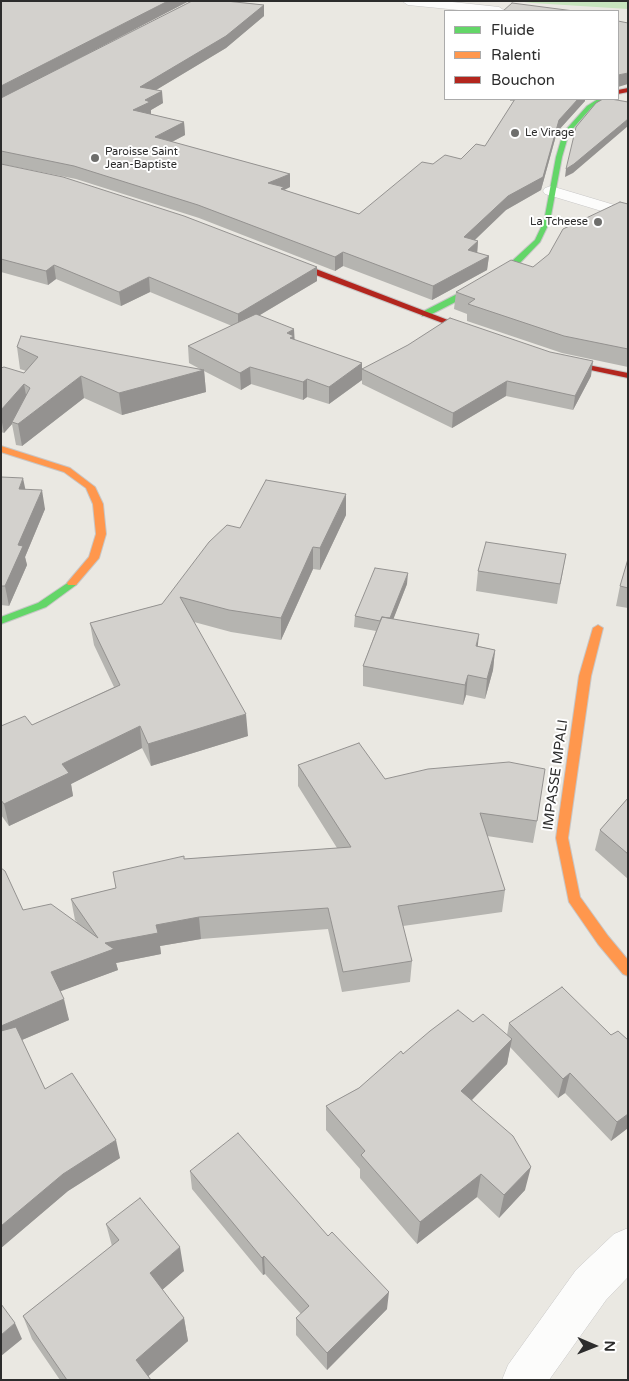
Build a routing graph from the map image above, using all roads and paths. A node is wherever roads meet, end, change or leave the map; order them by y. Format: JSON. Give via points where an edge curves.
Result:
{"nodes":[{"id":1,"x":408,"y":1,"type":"edge"},
{"id":2,"x":490,"y":10,"type":"edge"},
{"id":3,"x":600,"y":100,"type":"edge"},
{"id":4,"x":551,"y":191,"type":"junction"},
{"id":5,"x":628,"y":214,"type":"edge"},
{"id":6,"x":272,"y":255,"type":"edge"},
{"id":7,"x":425,"y":314,"type":"junction"},
{"id":8,"x":490,"y":338,"type":"edge"},
{"id":9,"x":542,"y":355,"type":"edge"},
{"id":10,"x":628,"y":376,"type":"edge"},
{"id":11,"x":1,"y":449,"type":"edge"},
{"id":12,"x":1,"y":621,"type":"edge"},
{"id":13,"x":598,"y":628,"type":"dead end"},
{"id":14,"x":628,"y":970,"type":"edge"},
{"id":15,"x":628,"y":1248,"type":"edge"},
{"id":16,"x":523,"y":1380,"type":"edge"}],
"edges":[{"from":1,"to":2,"type":"street"},
{"from":3,"to":4,"type":"street","via":[[566,133]]},
{"from":4,"to":5,"type":"street"},
{"from":4,"to":7,"type":"street","via":[[547,221],[538,241],[514,264]]},
{"from":6,"to":7,"type":"street"},
{"from":7,"to":8,"type":"street"},
{"from":9,"to":10,"type":"street"},
{"from":11,"to":12,"type":"street","via":[[67,470],[90,487],[98,504],[101,534],[94,558],[74,581],[42,605]]},
{"from":13,"to":14,"type":"street","name":"IMPASSE MPALI","via":[[585,676],[562,838],[574,898]]},
{"from":15,"to":16,"type":"street","via":[[591,1285]]}]}
